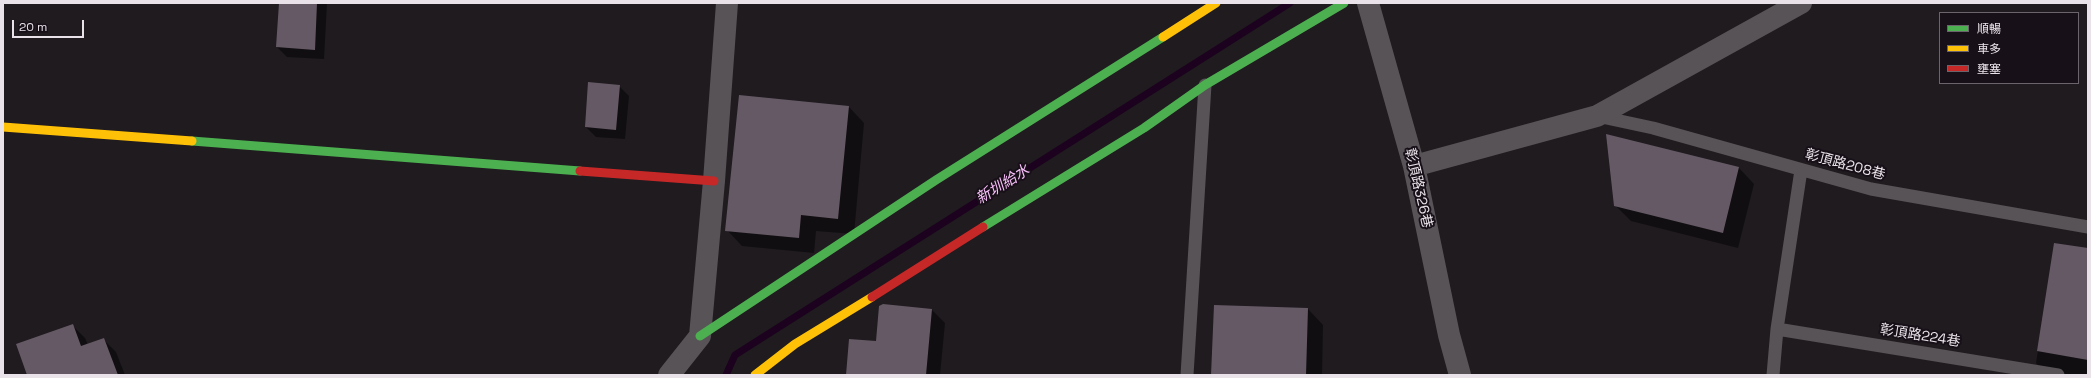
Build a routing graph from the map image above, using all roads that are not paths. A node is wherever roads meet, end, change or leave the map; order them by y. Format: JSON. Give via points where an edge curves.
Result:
{"nodes":[{"id":1,"x":727,"y":3,"type":"edge"},
{"id":2,"x":1216,"y":3,"type":"edge"},
{"id":3,"x":1344,"y":3,"type":"edge"},
{"id":4,"x":1368,"y":3,"type":"edge"},
{"id":5,"x":1801,"y":3,"type":"edge"},
{"id":6,"x":1205,"y":85,"type":"junction"},
{"id":7,"x":1597,"y":116,"type":"junction"},
{"id":8,"x":3,"y":127,"type":"edge"},
{"id":9,"x":1414,"y":166,"type":"junction"},
{"id":10,"x":1801,"y":170,"type":"junction"},
{"id":11,"x":714,"y":182,"type":"junction"},
{"id":12,"x":2088,"y":227,"type":"edge"},
{"id":13,"x":1777,"y":329,"type":"junction"},
{"id":14,"x":700,"y":336,"type":"junction"},
{"id":15,"x":669,"y":375,"type":"edge"},
{"id":16,"x":755,"y":375,"type":"edge"},
{"id":17,"x":1187,"y":375,"type":"edge"},
{"id":18,"x":1460,"y":375,"type":"edge"},
{"id":19,"x":1773,"y":375,"type":"edge"},
{"id":20,"x":2058,"y":375,"type":"edge"}],
"edges":[{"from":1,"to":11,"type":"street"},
{"from":2,"to":14,"type":"street","via":[[943,176]]},
{"from":3,"to":6,"type":"street"},
{"from":4,"to":9,"type":"street","name":"彰頂路326巷"},
{"from":5,"to":7,"type":"street"},
{"from":6,"to":16,"type":"street","via":[[1144,128],[795,344]]},
{"from":6,"to":17,"type":"lane"},
{"from":7,"to":9,"type":"street"},
{"from":7,"to":10,"type":"lane","name":"彰頂路208巷","via":[[1652,128]]},
{"from":8,"to":11,"type":"street"},
{"from":9,"to":18,"type":"street","name":"彰頂路326巷","via":[[1449,335]]},
{"from":10,"to":12,"type":"lane","name":"彰頂路208巷","via":[[1871,189]]},
{"from":10,"to":13,"type":"lane"},
{"from":11,"to":14,"type":"street"},
{"from":13,"to":19,"type":"lane"},
{"from":13,"to":20,"type":"lane","name":"彰頂路224巷"},
{"from":14,"to":15,"type":"street"}]}
